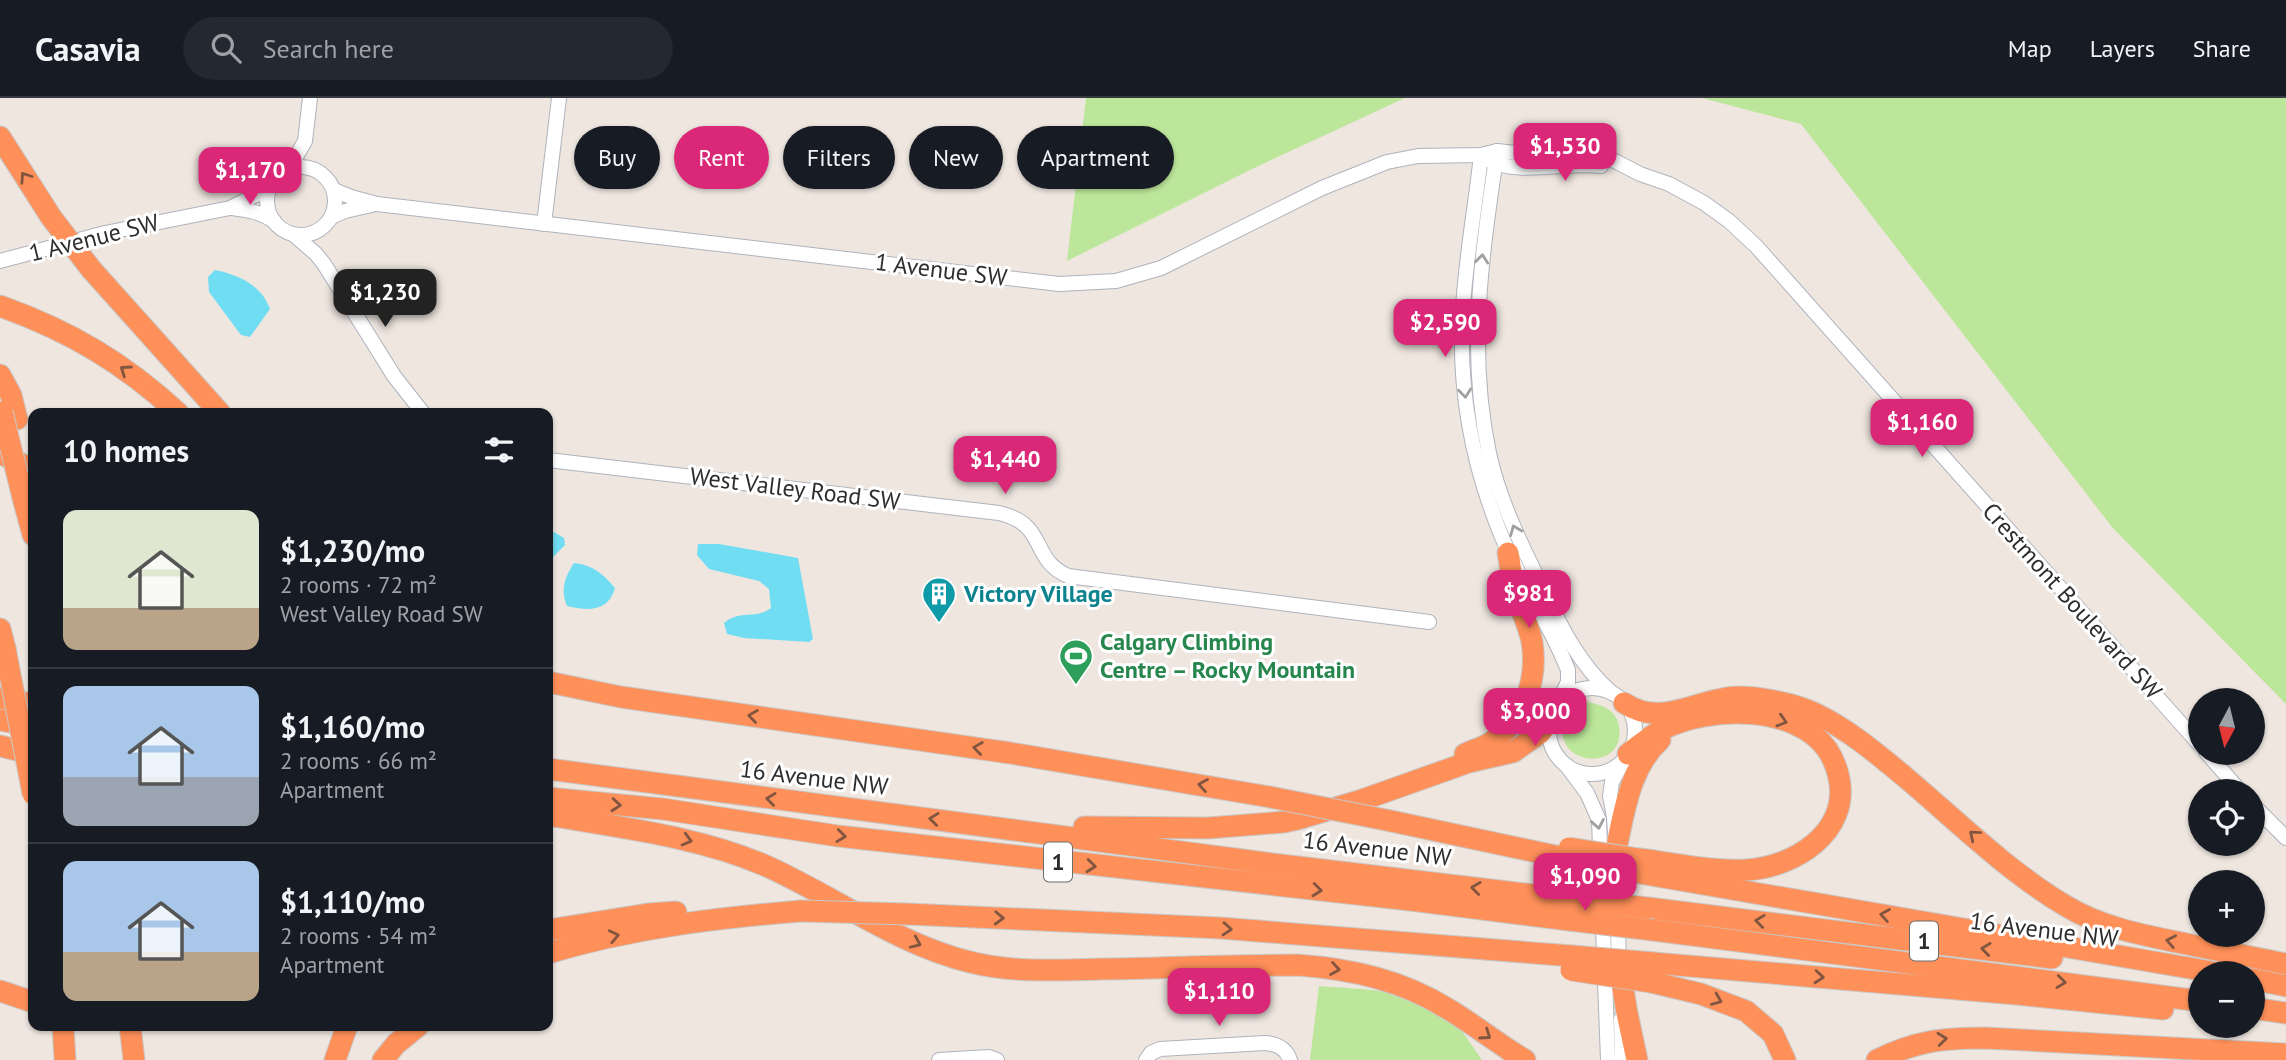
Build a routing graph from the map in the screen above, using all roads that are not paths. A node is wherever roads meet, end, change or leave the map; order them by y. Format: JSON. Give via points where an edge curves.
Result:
{"nodes":[{"id":1,"x":310,"y":98,"type":"edge"},
{"id":2,"x":559,"y":98,"type":"edge"},
{"id":3,"x":0,"y":137,"type":"edge"},
{"id":4,"x":305,"y":141,"type":"junction"},
{"id":5,"x":1481,"y":155,"type":"junction"},
{"id":6,"x":1496,"y":157,"type":"junction"},
{"id":7,"x":289,"y":169,"type":"junction"},
{"id":8,"x":316,"y":170,"type":"junction"},
{"id":9,"x":270,"y":188,"type":"junction"},
{"id":10,"x":334,"y":190,"type":"junction"},
{"id":11,"x":377,"y":204,"type":"junction"},
{"id":12,"x":230,"y":208,"type":"junction"},
{"id":13,"x":330,"y":220,"type":"junction"},
{"id":14,"x":274,"y":221,"type":"junction"},
{"id":15,"x":544,"y":225,"type":"junction"},
{"id":16,"x":293,"y":234,"type":"junction"},
{"id":17,"x":0,"y":261,"type":"edge"},
{"id":18,"x":324,"y":264,"type":"junction"},
{"id":19,"x":0,"y":306,"type":"edge"},
{"id":20,"x":0,"y":375,"type":"edge"},
{"id":21,"x":172,"y":408,"type":"edge"},
{"id":22,"x":216,"y":408,"type":"edge"},
{"id":23,"x":419,"y":408,"type":"edge"},
{"id":24,"x":7,"y":410,"type":"edge"},
{"id":25,"x":0,"y":453,"type":"edge"},
{"id":26,"x":553,"y":461,"type":"edge"},
{"id":27,"x":28,"y":464,"type":"edge"},
{"id":28,"x":28,"y":467,"type":"edge"},
{"id":29,"x":28,"y":516,"type":"edge"},
{"id":30,"x":1508,"y":552,"type":"junction"},
{"id":31,"x":1429,"y":622,"type":"dead end"},
{"id":32,"x":2,"y":638,"type":"edge"},
{"id":33,"x":553,"y":683,"type":"edge"},
{"id":34,"x":0,"y":698,"type":"edge"},
{"id":35,"x":1618,"y":698,"type":"junction"},
{"id":36,"x":1554,"y":713,"type":"junction"},
{"id":37,"x":21,"y":716,"type":"edge"},
{"id":38,"x":1691,"y":720,"type":"junction"},
{"id":39,"x":2188,"y":732,"type":"edge"},
{"id":40,"x":0,"y":747,"type":"edge"},
{"id":41,"x":28,"y":753,"type":"edge"},
{"id":42,"x":1626,"y":756,"type":"junction"},
{"id":43,"x":28,"y":762,"type":"edge"},
{"id":44,"x":1566,"y":765,"type":"junction"},
{"id":45,"x":2217,"y":765,"type":"edge"},
{"id":46,"x":553,"y":770,"type":"edge"},
{"id":47,"x":2230,"y":779,"type":"edge"},
{"id":48,"x":1415,"y":781,"type":"junction"},
{"id":49,"x":553,"y":798,"type":"edge"},
{"id":50,"x":553,"y":816,"type":"edge"},
{"id":51,"x":2265,"y":817,"type":"edge"},
{"id":52,"x":1008,"y":828,"type":"junction"},
{"id":53,"x":2286,"y":838,"type":"edge"},
{"id":54,"x":1616,"y":850,"type":"junction"},
{"id":55,"x":1639,"y":866,"type":"junction"},
{"id":56,"x":1569,"y":910,"type":"junction"},
{"id":57,"x":801,"y":911,"type":"junction"},
{"id":58,"x":553,"y":929,"type":"edge"},
{"id":59,"x":553,"y":952,"type":"edge"},
{"id":60,"x":2286,"y":964,"type":"edge"},
{"id":61,"x":1619,"y":965,"type":"junction"},
{"id":62,"x":2188,"y":967,"type":"edge"},
{"id":63,"x":1652,"y":972,"type":"junction"},
{"id":64,"x":2188,"y":975,"type":"edge"},
{"id":65,"x":2265,"y":983,"type":"edge"},
{"id":66,"x":2286,"y":987,"type":"edge"},
{"id":67,"x":0,"y":990,"type":"edge"},
{"id":68,"x":2188,"y":998,"type":"edge"},
{"id":69,"x":28,"y":1000,"type":"edge"},
{"id":70,"x":2265,"y":1010,"type":"edge"},
{"id":71,"x":2188,"y":1012,"type":"edge"},
{"id":72,"x":2286,"y":1013,"type":"edge"},
{"id":73,"x":2265,"y":1020,"type":"edge"},
{"id":74,"x":2286,"y":1021,"type":"edge"},
{"id":75,"x":63,"y":1031,"type":"edge"},
{"id":76,"x":131,"y":1031,"type":"edge"},
{"id":77,"x":346,"y":1031,"type":"edge"},
{"id":78,"x":412,"y":1031,"type":"edge"},
{"id":79,"x":65,"y":1054,"type":"edge"},
{"id":80,"x":2286,"y":1054,"type":"edge"},
{"id":81,"x":134,"y":1060,"type":"edge"},
{"id":82,"x":335,"y":1060,"type":"edge"},
{"id":83,"x":383,"y":1060,"type":"edge"},
{"id":84,"x":939,"y":1060,"type":"edge"},
{"id":85,"x":997,"y":1060,"type":"edge"},
{"id":86,"x":1146,"y":1060,"type":"edge"},
{"id":87,"x":1290,"y":1060,"type":"edge"},
{"id":88,"x":1525,"y":1060,"type":"edge"},
{"id":89,"x":1608,"y":1060,"type":"edge"},
{"id":90,"x":1622,"y":1060,"type":"edge"},
{"id":91,"x":1637,"y":1060,"type":"edge"},
{"id":92,"x":1785,"y":1060,"type":"edge"},
{"id":93,"x":1877,"y":1060,"type":"edge"}],
"edges":[{"from":1,"to":4,"type":"street"},
{"from":2,"to":15,"type":"street"},
{"from":22,"to":3,"type":"highway","one_way":true,"bridge":true,"via":[[91,269]]},
{"from":4,"to":7,"type":"street"},
{"from":4,"to":8,"type":"street"},
{"from":5,"to":6,"type":"street","name":"Crestmont Boulevard SW"},
{"from":5,"to":15,"type":"street","name":"1 Avenue SW","via":[[1418,156],[1370,167],[1161,268],[1095,283],[1059,284]]},
{"from":5,"to":30,"type":"street","one_way":true,"via":[[1465,286],[1463,366],[1479,473]]},
{"from":35,"to":6,"type":"street","one_way":true,"via":[[1598,681],[1560,623],[1517,536],[1489,454],[1476,333]]},
{"from":6,"to":39,"type":"street","name":"Crestmont Boulevard SW","via":[[1516,166],[1595,165],[1640,174],[1669,184],[1729,221]]},
{"from":7,"to":8,"type":"street"},
{"from":7,"to":9,"type":"street"},
{"from":8,"to":10,"type":"street"},
{"from":9,"to":12,"type":"street","name":"1 Avenue SW"},
{"from":9,"to":14,"type":"street","via":[[267,202]]},
{"from":10,"to":11,"type":"street","name":"1 Avenue SW"},
{"from":10,"to":13,"type":"street"},
{"from":11,"to":13,"type":"street","name":"1 Avenue SW","via":[[345,211]]},
{"from":11,"to":15,"type":"street","name":"1 Avenue SW"},
{"from":12,"to":14,"type":"street","name":"1 Avenue SW"},
{"from":12,"to":17,"type":"street","name":"1 Avenue SW","via":[[105,233]]},
{"from":13,"to":16,"type":"street","via":[[312,233]]},
{"from":13,"to":18,"type":"street","via":[[321,234]]},
{"from":14,"to":16,"type":"street"},
{"from":16,"to":18,"type":"street"},
{"from":18,"to":23,"type":"street"},
{"from":21,"to":19,"type":"highway","one_way":true,"via":[[85,342]]},
{"from":20,"to":24,"type":"highway","via":[[11,396]]},
{"from":24,"to":27,"type":"highway"},
{"from":24,"to":29,"type":"highway","bridge":true},
{"from":25,"to":28,"type":"highway"},
{"from":26,"to":31,"type":"street","name":"West Valley Road SW","via":[[999,513],[1025,523],[1049,563],[1068,576]]},
{"from":30,"to":36,"type":"street","via":[[1568,670],[1568,682]]},
{"from":30,"to":48,"type":"highway","via":[[1513,587],[1532,643],[1528,697],[1510,726],[1489,744],[1451,759]]},
{"from":32,"to":37,"type":"highway","bridge":true},
{"from":55,"to":33,"type":"highway","one_way":true,"bridge":true,"via":[[1010,753]]},
{"from":34,"to":37,"type":"highway"},
{"from":35,"to":36,"type":"street","via":[[1596,688],[1580,690],[1566,697]]},
{"from":35,"to":42,"type":"street","via":[[1632,716],[1635,731]]},
{"from":60,"to":35,"type":"highway","one_way":true,"via":[[2150,936],[2096,921],[2067,907],[1855,737],[1811,711],[1767,700],[1727,697],[1653,714]]},
{"from":36,"to":44,"type":"street","via":[[1550,739]]},
{"from":36,"to":48,"type":"highway","via":[[1540,733],[1513,752]]},
{"from":37,"to":43,"type":"highway","bridge":true},
{"from":38,"to":42,"type":"highway","via":[[1664,729]]},
{"from":38,"to":54,"type":"highway","via":[[1657,742],[1640,765]]},
{"from":38,"to":55,"type":"highway","one_way":true,"via":[[1718,713],[1751,713],[1804,728],[1826,748],[1836,766],[1841,791],[1838,811],[1828,831],[1810,849],[1780,863],[1747,870]]},
{"from":40,"to":41,"type":"highway"},
{"from":42,"to":44,"type":"street","via":[[1612,769],[1596,773]]},
{"from":42,"to":54,"type":"street","via":[[1610,796]]},
{"from":44,"to":89,"type":"street","one_way":true,"via":[[1587,793],[1599,820]]},
{"from":45,"to":47,"type":"street"},
{"from":52,"to":46,"type":"highway","name":"16 Avenue NW","number":"1","one_way":true},
{"from":48,"to":52,"type":"highway","via":[[1284,822],[1208,828]]},
{"from":49,"to":56,"type":"highway","name":"16 Avenue NW","number":"1","one_way":true,"via":[[663,809],[838,836],[1397,898]]},
{"from":50,"to":88,"type":"highway","one_way":true,"via":[[667,835],[728,852],[763,865],[919,945],[973,963],[1069,970],[1298,965],[1367,975],[1413,990]]},
{"from":51,"to":53,"type":"street"},
{"from":56,"to":52,"type":"highway","name":"16 Avenue NW","number":"1","one_way":true},
{"from":54,"to":61,"type":"street"},
{"from":62,"to":55,"type":"highway","one_way":true},
{"from":64,"to":56,"type":"highway","name":"16 Avenue NW","number":"1","one_way":true,"bridge":true,"via":[[1648,908]]},
{"from":56,"to":68,"type":"highway","name":"16 Avenue NW","number":"1","one_way":true,"bridge":true,"via":[[1653,930]]},
{"from":57,"to":58,"type":"highway","via":[[661,913]]},
{"from":59,"to":57,"type":"highway","one_way":true,"via":[[708,919]]},
{"from":57,"to":63,"type":"highway","one_way":true,"bridge":true,"via":[[1220,928]]},
{"from":61,"to":90,"type":"street"},
{"from":61,"to":91,"type":"highway"},
{"from":63,"to":71,"type":"highway","one_way":true,"via":[[2003,993]]},
{"from":63,"to":92,"type":"highway","one_way":true,"via":[[1746,1011],[1773,1034]]},
{"from":65,"to":66,"type":"highway"},
{"from":67,"to":69,"type":"highway"},
{"from":70,"to":72,"type":"highway"},
{"from":73,"to":74,"type":"highway"},
{"from":75,"to":79,"type":"highway"},
{"from":76,"to":81,"type":"highway"},
{"from":77,"to":82,"type":"highway"},
{"from":78,"to":83,"type":"highway"},
{"from":93,"to":80,"type":"highway","one_way":true,"via":[[1923,1041],[1950,1038]]},
{"from":84,"to":85,"type":"street"},
{"from":86,"to":87,"type":"street","via":[[1160,1049],[1265,1043],[1285,1051]]}]}
